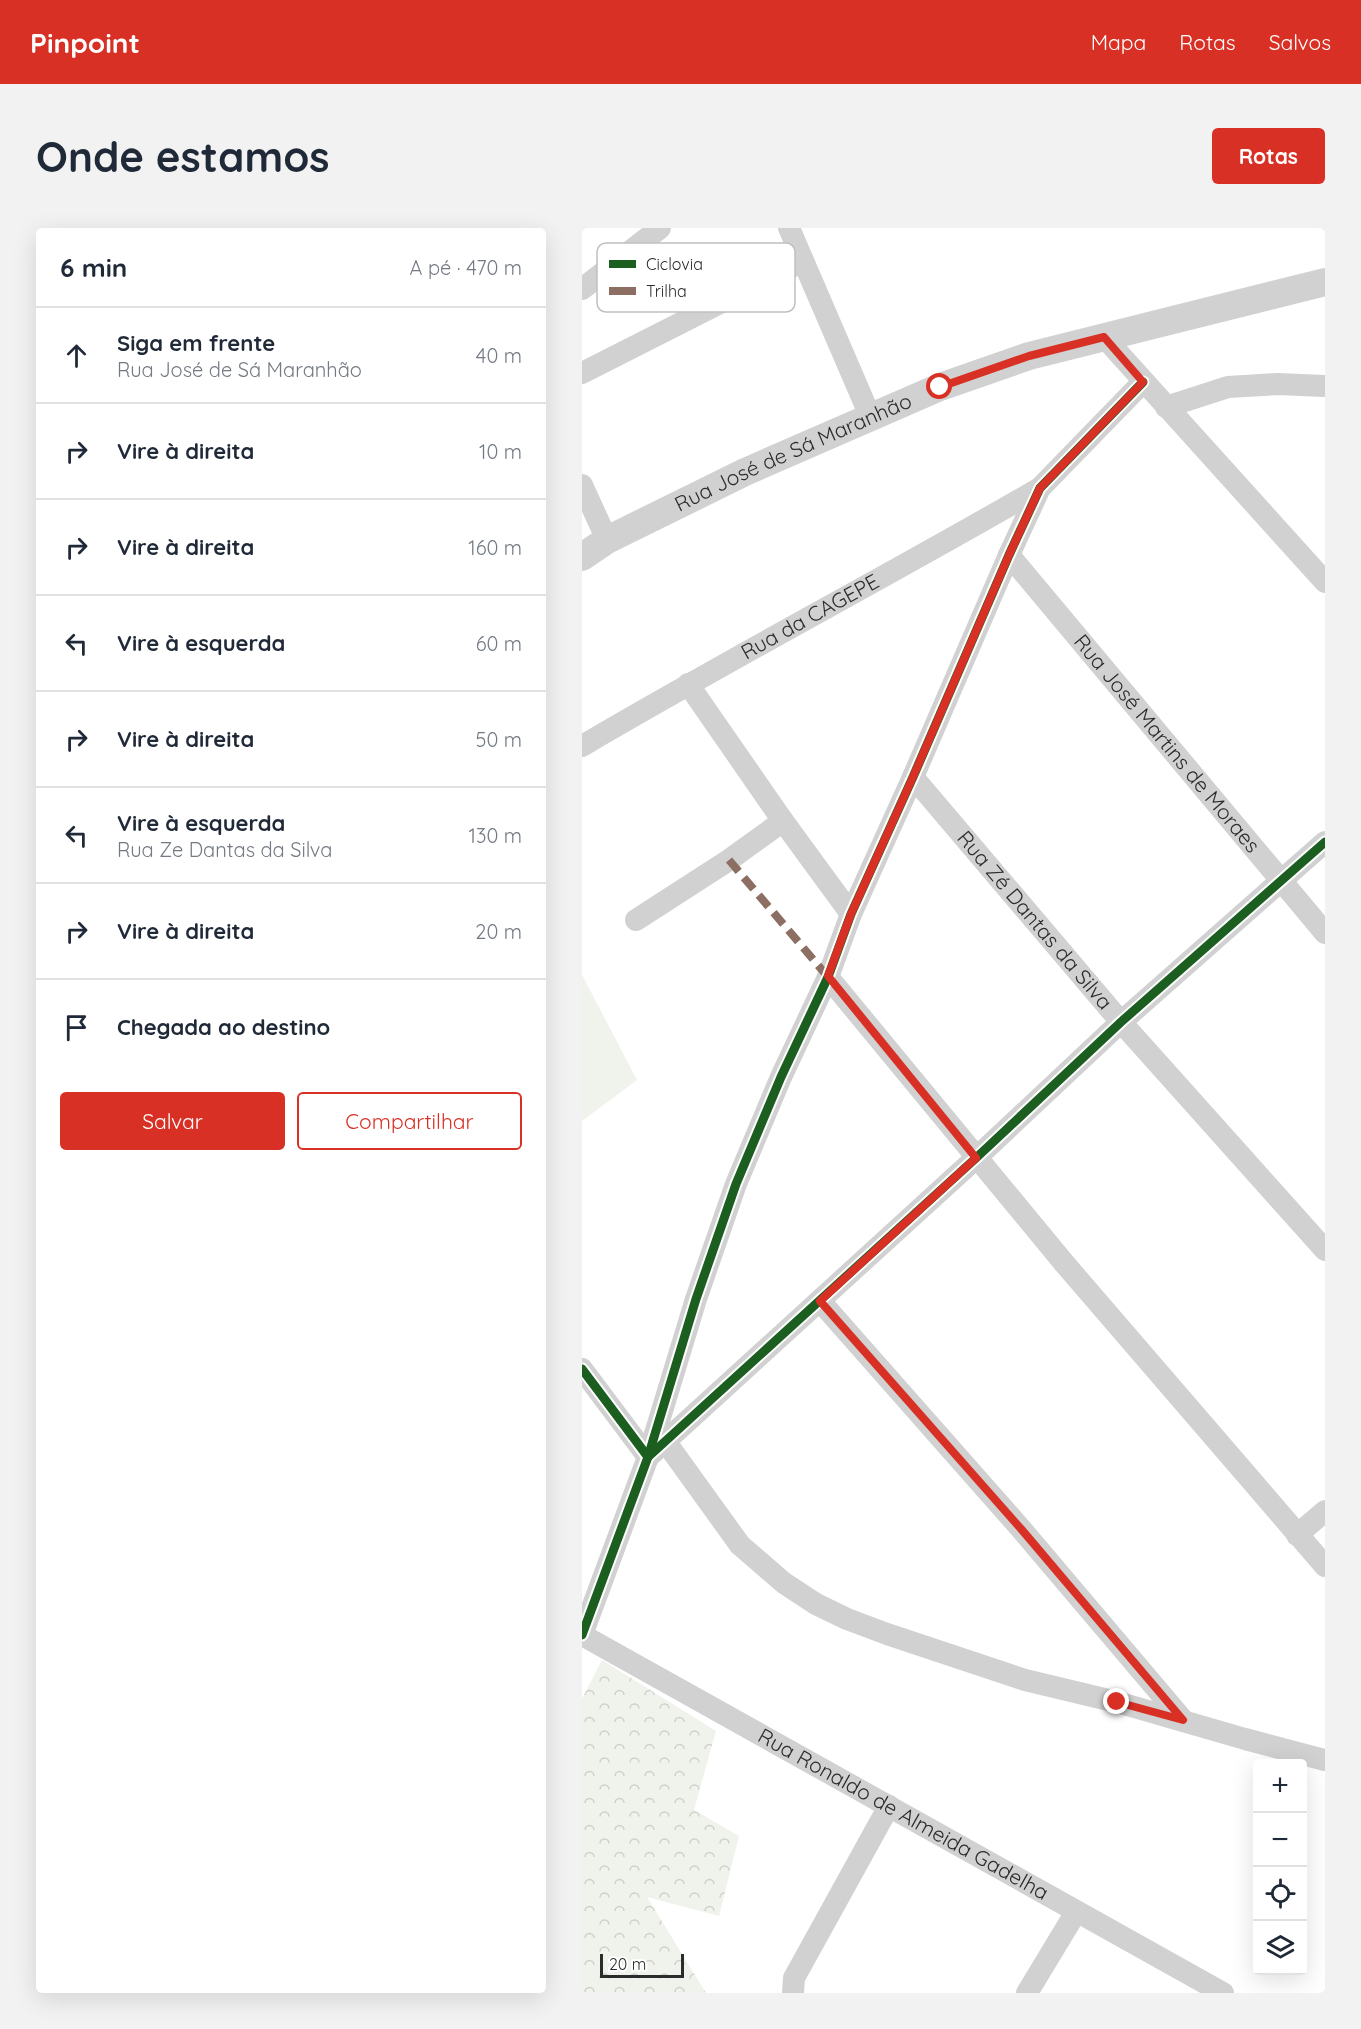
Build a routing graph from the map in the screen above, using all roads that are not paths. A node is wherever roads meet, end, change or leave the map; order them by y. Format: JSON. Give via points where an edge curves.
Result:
{"nodes":[{"id":1,"x":660,"y":228,"type":"edge"},
{"id":2,"x":789,"y":228,"type":"edge"},
{"id":3,"x":641,"y":243,"type":"edge"},
{"id":4,"x":803,"y":261,"type":"junction"},
{"id":5,"x":795,"y":265,"type":"edge"},
{"id":6,"x":597,"y":277,"type":"edge"},
{"id":7,"x":1325,"y":282,"type":"edge"},
{"id":8,"x":582,"y":289,"type":"edge"},
{"id":9,"x":702,"y":312,"type":"edge"},
{"id":10,"x":1104,"y":337,"type":"junction"},
{"id":11,"x":582,"y":373,"type":"edge"},
{"id":12,"x":1143,"y":382,"type":"junction"},
{"id":13,"x":1325,"y":386,"type":"edge"},
{"id":14,"x":1166,"y":407,"type":"junction"},
{"id":15,"x":870,"y":416,"type":"junction"},
{"id":16,"x":582,"y":485,"type":"edge"},
{"id":17,"x":1040,"y":488,"type":"junction"},
{"id":18,"x":596,"y":532,"type":"edge"},
{"id":19,"x":1009,"y":555,"type":"junction"},
{"id":20,"x":582,"y":557,"type":"edge"},
{"id":21,"x":1325,"y":582,"type":"edge"},
{"id":22,"x":688,"y":684,"type":"junction"},
{"id":23,"x":582,"y":746,"type":"edge"},
{"id":24,"x":913,"y":777,"type":"junction"},
{"id":25,"x":783,"y":821,"type":"junction"},
{"id":26,"x":1325,"y":842,"type":"edge"},
{"id":27,"x":1280,"y":881,"type":"junction"},
{"id":28,"x":851,"y":914,"type":"junction"},
{"id":29,"x":636,"y":920,"type":"dead end"},
{"id":30,"x":1325,"y":933,"type":"edge"},
{"id":31,"x":828,"y":976,"type":"junction"},
{"id":32,"x":1121,"y":1022,"type":"junction"},
{"id":33,"x":976,"y":1158,"type":"junction"},
{"id":34,"x":1325,"y":1250,"type":"edge"},
{"id":35,"x":820,"y":1301,"type":"junction"},
{"id":36,"x":584,"y":1376,"type":"edge"},
{"id":37,"x":664,"y":1441,"type":"junction"},
{"id":38,"x":648,"y":1457,"type":"junction"},
{"id":39,"x":1325,"y":1511,"type":"edge"},
{"id":40,"x":1297,"y":1535,"type":"junction"},
{"id":41,"x":1325,"y":1566,"type":"edge"},
{"id":42,"x":582,"y":1635,"type":"edge"},
{"id":43,"x":1183,"y":1720,"type":"junction"},
{"id":44,"x":1325,"y":1760,"type":"edge"},
{"id":45,"x":889,"y":1806,"type":"junction"},
{"id":46,"x":1076,"y":1912,"type":"junction"},
{"id":47,"x":793,"y":1993,"type":"edge"},
{"id":48,"x":1027,"y":1993,"type":"edge"},
{"id":49,"x":1223,"y":1993,"type":"edge"}],
"edges":[{"from":1,"to":3,"type":"street"},
{"from":2,"to":4,"type":"street"},
{"from":4,"to":5,"type":"street"},
{"from":4,"to":15,"type":"street"},
{"from":6,"to":8,"type":"street"},
{"from":7,"to":10,"type":"street","name":"Rua José de Sá Maranhão"},
{"from":9,"to":11,"type":"street"},
{"from":10,"to":12,"type":"street"},
{"from":10,"to":15,"type":"street","name":"Rua José de Sá Maranhão","via":[[1029,356]]},
{"from":12,"to":14,"type":"street"},
{"from":12,"to":17,"type":"street"},
{"from":13,"to":14,"type":"street","via":[[1228,387]]},
{"from":14,"to":21,"type":"street"},
{"from":15,"to":18,"type":"street","name":"Rua José de Sá Maranhão"},
{"from":16,"to":18,"type":"street"},
{"from":17,"to":19,"type":"street"},
{"from":17,"to":22,"type":"street","name":"Rua da CAGEPE"},
{"from":18,"to":20,"type":"street","name":"Rua José de Sá Maranhão"},
{"from":19,"to":24,"type":"street"},
{"from":19,"to":27,"type":"street","name":"Rua José Martins de Moraes"},
{"from":22,"to":23,"type":"street","name":"Rua da CAGEPE"},
{"from":22,"to":25,"type":"street"},
{"from":24,"to":28,"type":"street"},
{"from":24,"to":32,"type":"street","name":"Rua Zé Dantas da Silva"},
{"from":25,"to":28,"type":"street"},
{"from":25,"to":29,"type":"street"},
{"from":26,"to":27,"type":"street"},
{"from":27,"to":30,"type":"street","name":"Rua José Martins de Moraes"},
{"from":27,"to":32,"type":"street"},
{"from":28,"to":31,"type":"street"},
{"from":31,"to":33,"type":"street"},
{"from":31,"to":38,"type":"street","via":[[736,1184]]},
{"from":32,"to":33,"type":"street"},
{"from":32,"to":34,"type":"street","name":"Rua Zé Dantas da Silva"},
{"from":33,"to":35,"type":"street"},
{"from":33,"to":40,"type":"street"},
{"from":35,"to":37,"type":"street"},
{"from":35,"to":43,"type":"street"},
{"from":36,"to":38,"type":"street"},
{"from":37,"to":38,"type":"street"},
{"from":37,"to":43,"type":"street","via":[[740,1545],[784,1583],[816,1604],[877,1630],[1025,1680]]},
{"from":38,"to":42,"type":"street"},
{"from":39,"to":40,"type":"street"},
{"from":40,"to":41,"type":"street"},
{"from":42,"to":45,"type":"street","name":"Rua Ronaldo de Almeida Gadelha"},
{"from":43,"to":44,"type":"street"},
{"from":45,"to":46,"type":"street","name":"Rua Ronaldo de Almeida Gadelha"},
{"from":45,"to":47,"type":"street","via":[[794,1977]]},
{"from":46,"to":48,"type":"street"},
{"from":46,"to":49,"type":"street","name":"Rua Ronaldo de Almeida Gadelha"}]}
